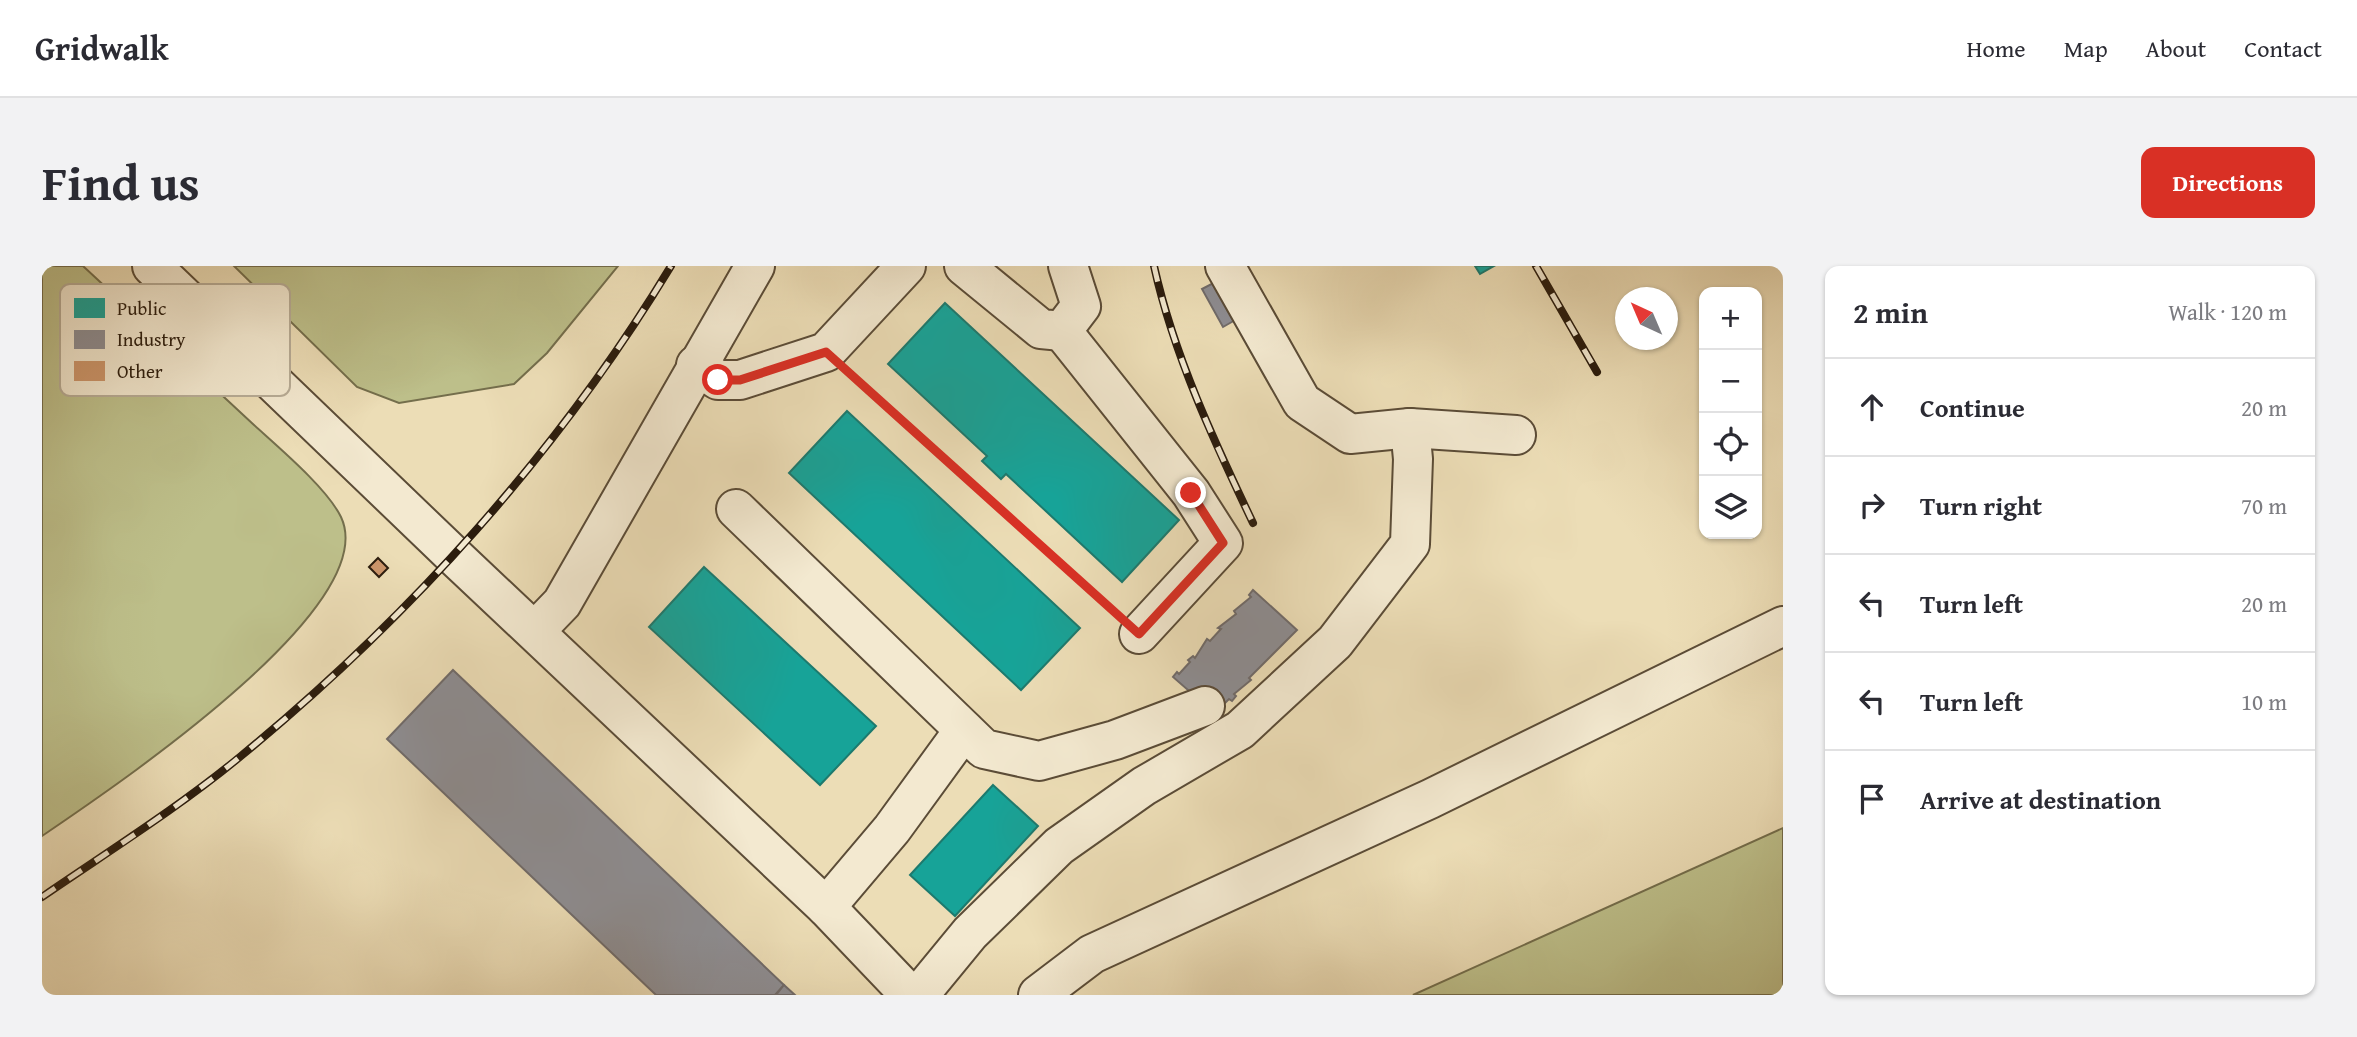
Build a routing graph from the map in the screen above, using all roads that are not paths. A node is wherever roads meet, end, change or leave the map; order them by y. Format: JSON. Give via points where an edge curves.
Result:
{"nodes":[{"id":1,"x":152,"y":266,"type":"edge"},
{"id":2,"x":755,"y":266,"type":"edge"},
{"id":3,"x":906,"y":266,"type":"edge"},
{"id":4,"x":964,"y":266,"type":"edge"},
{"id":5,"x":1068,"y":266,"type":"edge"},
{"id":6,"x":1224,"y":266,"type":"edge"},
{"id":7,"x":171,"y":284,"type":"edge"},
{"id":8,"x":1062,"y":331,"type":"junction"},
{"id":9,"x":696,"y":365,"type":"junction"},
{"id":10,"x":288,"y":396,"type":"edge"},
{"id":11,"x":1410,"y":428,"type":"junction"},
{"id":12,"x":1516,"y":435,"type":"dead end"},
{"id":13,"x":736,"y":509,"type":"dead end"},
{"id":14,"x":1783,"y":626,"type":"edge"},
{"id":15,"x":535,"y":631,"type":"junction"},
{"id":16,"x":1139,"y":634,"type":"road end"},
{"id":17,"x":1205,"y":706,"type":"dead end"},
{"id":18,"x":964,"y":730,"type":"junction"},
{"id":19,"x":826,"y":907,"type":"junction"},
{"id":20,"x":910,"y":995,"type":"edge"},
{"id":21,"x":919,"y":995,"type":"edge"},
{"id":22,"x":1038,"y":995,"type":"edge"}],
"edges":[{"from":1,"to":7,"type":"street"},
{"from":2,"to":9,"type":"street"},
{"from":3,"to":9,"type":"street","via":[[826,352],[740,380],[718,380]]},
{"from":4,"to":8,"type":"street","via":[[1041,328]]},
{"from":5,"to":8,"type":"street","via":[[1081,306]]},
{"from":6,"to":11,"type":"street","via":[[1302,401],[1350,434]]},
{"from":8,"to":16,"type":"street","via":[[1191,493],[1223,543]]},
{"from":9,"to":15,"type":"street","via":[[562,603]]},
{"from":10,"to":15,"type":"street"},
{"from":11,"to":12,"type":"street"},
{"from":11,"to":21,"type":"street","via":[[1410,544],[1335,642],[1240,730],[1144,786],[1059,846],[970,933]]},
{"from":13,"to":18,"type":"street"},
{"from":14,"to":22,"type":"street","via":[[1430,799],[1092,954]]},
{"from":15,"to":19,"type":"street"},
{"from":17,"to":18,"type":"street","via":[[1115,740],[1039,761],[984,749]]},
{"from":18,"to":19,"type":"street","via":[[892,829]]},
{"from":19,"to":20,"type":"street"}]}
